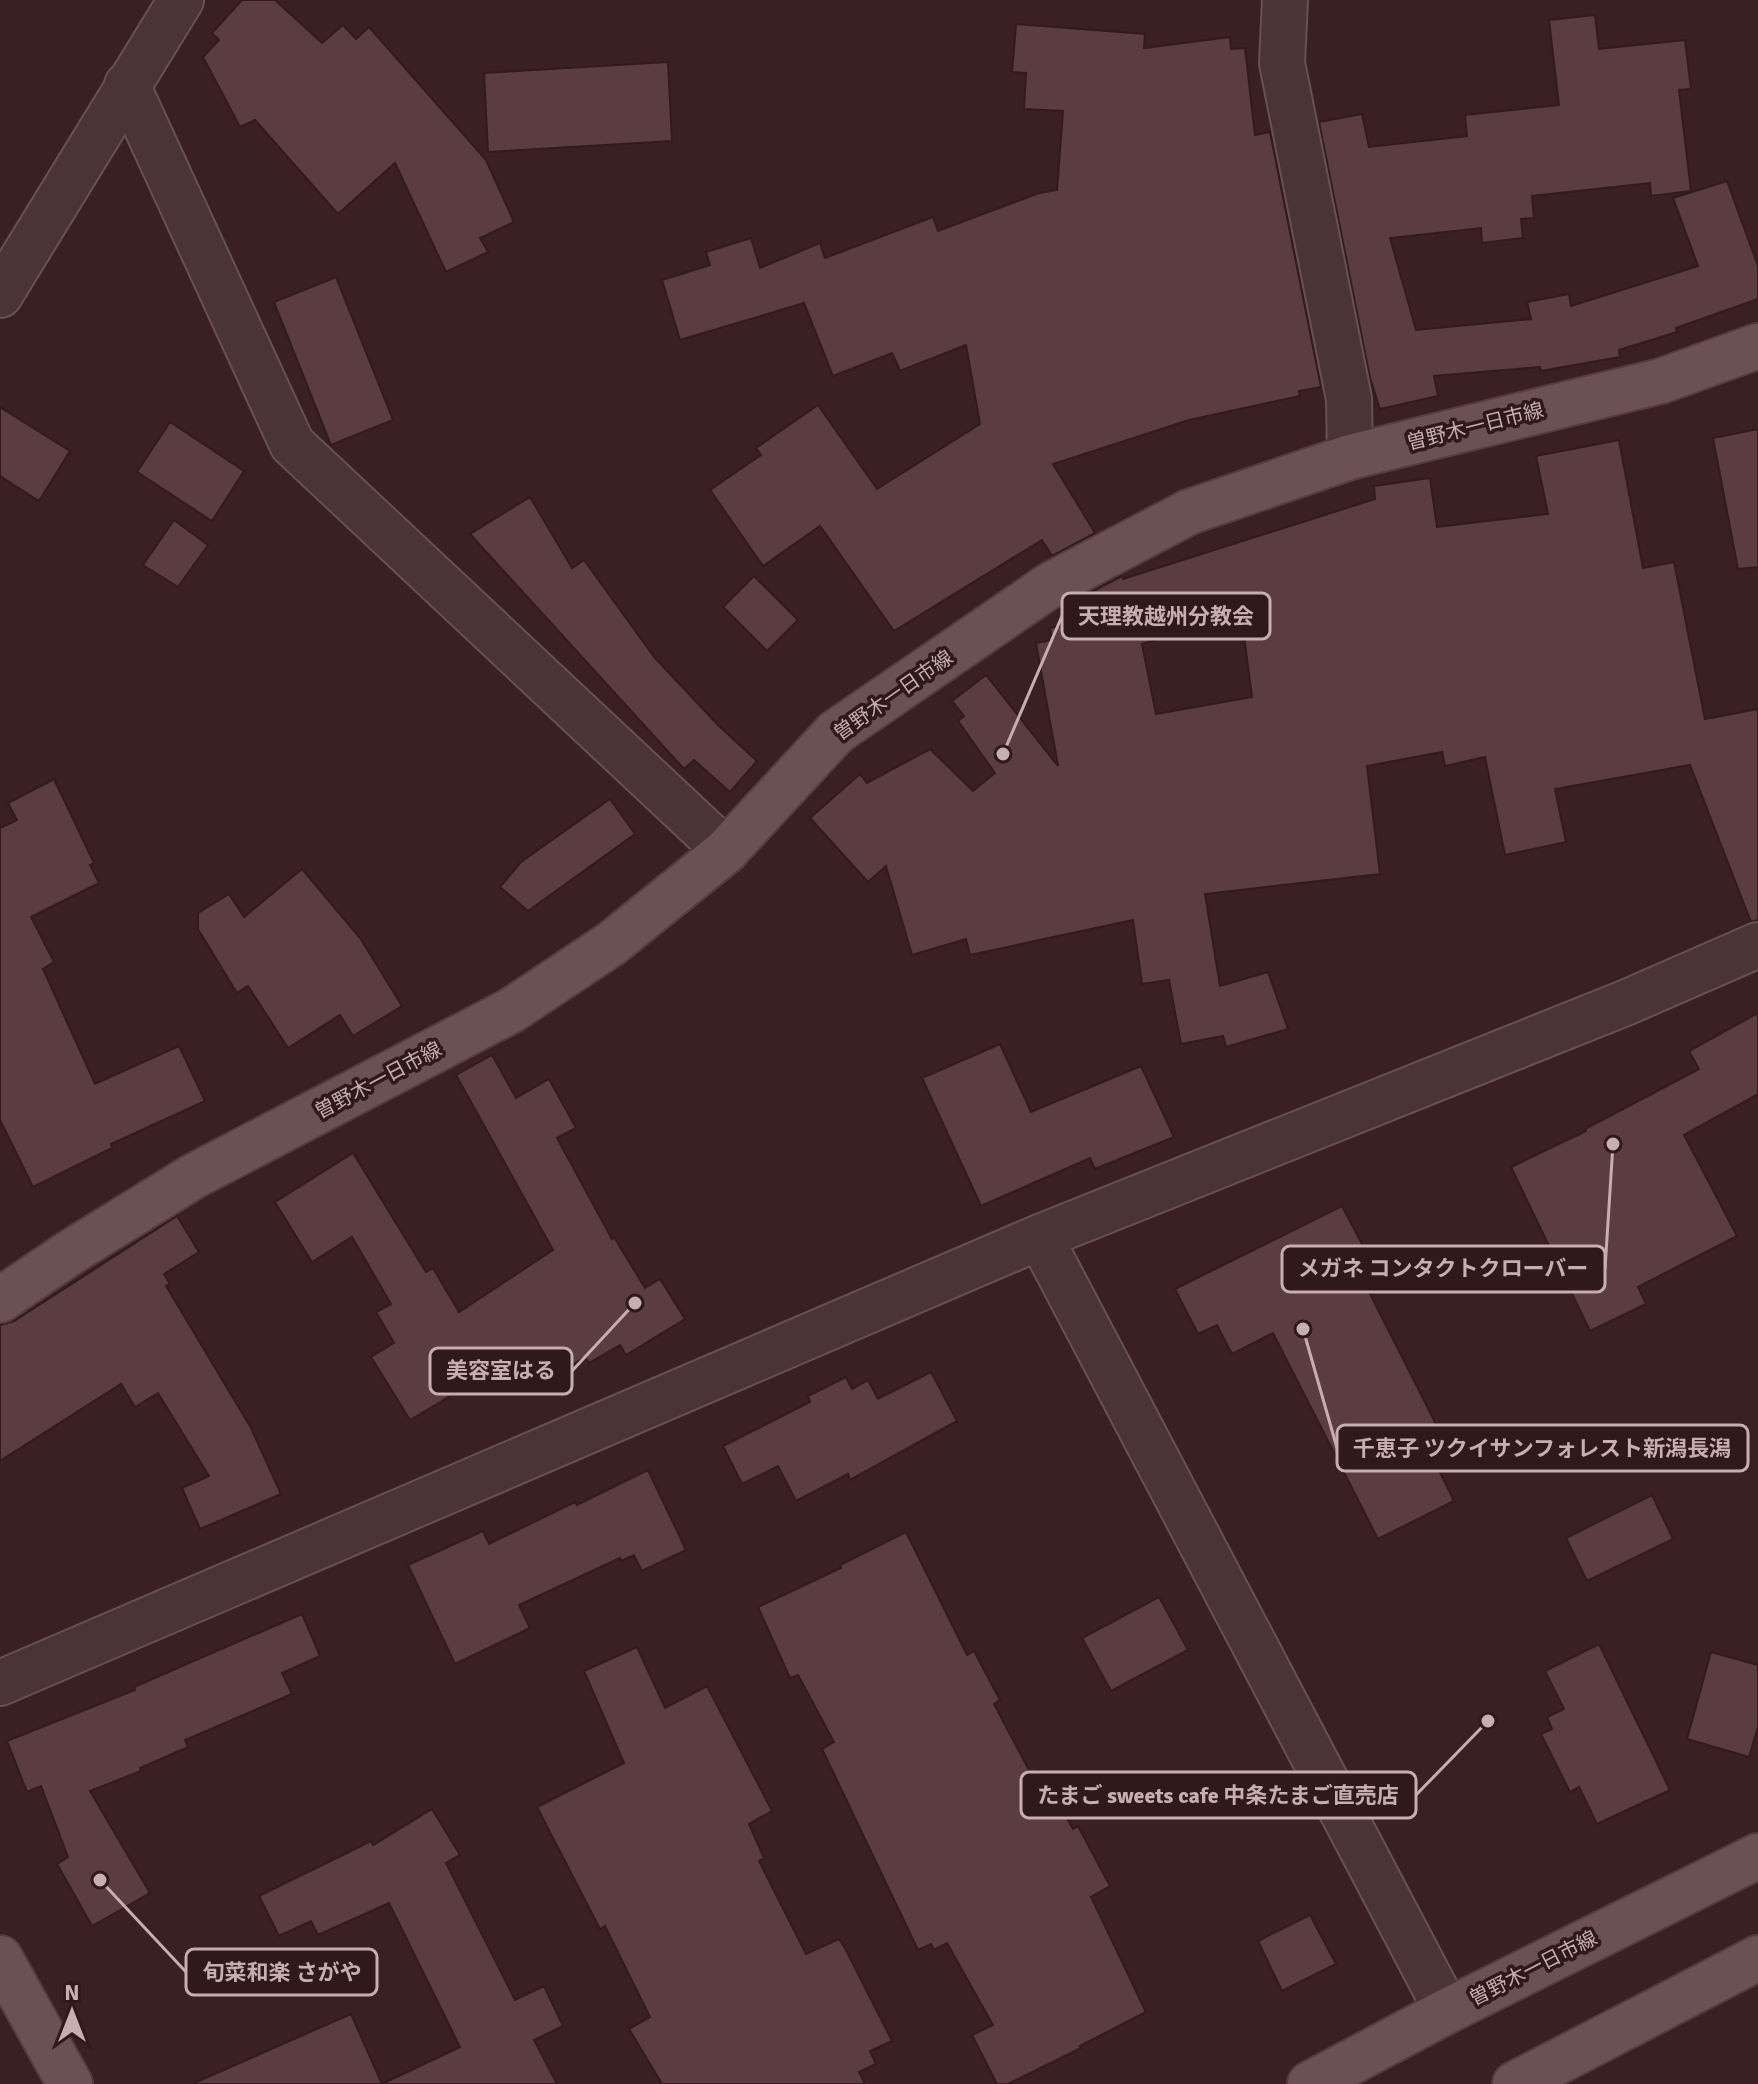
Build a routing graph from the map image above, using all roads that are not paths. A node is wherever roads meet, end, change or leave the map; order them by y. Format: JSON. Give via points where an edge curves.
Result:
{"nodes":[{"id":1,"x":181,"y":0,"type":"edge"},
{"id":2,"x":1285,"y":0,"type":"edge"},
{"id":3,"x":127,"y":85,"type":"junction"},
{"id":4,"x":0,"y":295,"type":"edge"},
{"id":5,"x":1758,"y":346,"type":"edge"},
{"id":6,"x":1350,"y":457,"type":"junction"},
{"id":7,"x":726,"y":851,"type":"junction"},
{"id":8,"x":1758,"y":945,"type":"edge"},
{"id":9,"x":1040,"y":1237,"type":"junction"},
{"id":10,"x":0,"y":1300,"type":"edge"},
{"id":11,"x":0,"y":1683,"type":"edge"},
{"id":12,"x":1758,"y":1856,"type":"edge"},
{"id":13,"x":0,"y":1958,"type":"edge"},
{"id":14,"x":1758,"y":1958,"type":"edge"},
{"id":15,"x":1447,"y":2011,"type":"junction"},
{"id":16,"x":70,"y":2084,"type":"edge"},
{"id":17,"x":1310,"y":2084,"type":"edge"},
{"id":18,"x":1515,"y":2084,"type":"edge"}],
"edges":[{"from":1,"to":3,"type":"street"},
{"from":2,"to":6,"type":"street","via":[[1282,63],[1349,399]]},
{"from":3,"to":4,"type":"street"},
{"from":3,"to":7,"type":"street","via":[[292,444]]},
{"from":5,"to":6,"type":"main road","name":"曽野木一日市線","via":[[1661,381]]},
{"from":6,"to":7,"type":"main road","name":"曽野木一日市線","via":[[1189,512],[1052,584],[836,732]]},
{"from":7,"to":10,"type":"main road","name":"曽野木一日市線","via":[[611,944],[512,1010],[194,1176]]},
{"from":8,"to":9,"type":"street"},
{"from":9,"to":11,"type":"street"},
{"from":9,"to":15,"type":"street"},
{"from":12,"to":15,"type":"main road","name":"曽野木一日市線"},
{"from":13,"to":16,"type":"main road"},
{"from":14,"to":18,"type":"main road"},
{"from":15,"to":17,"type":"main road","name":"曽野木一日市線"}]}
